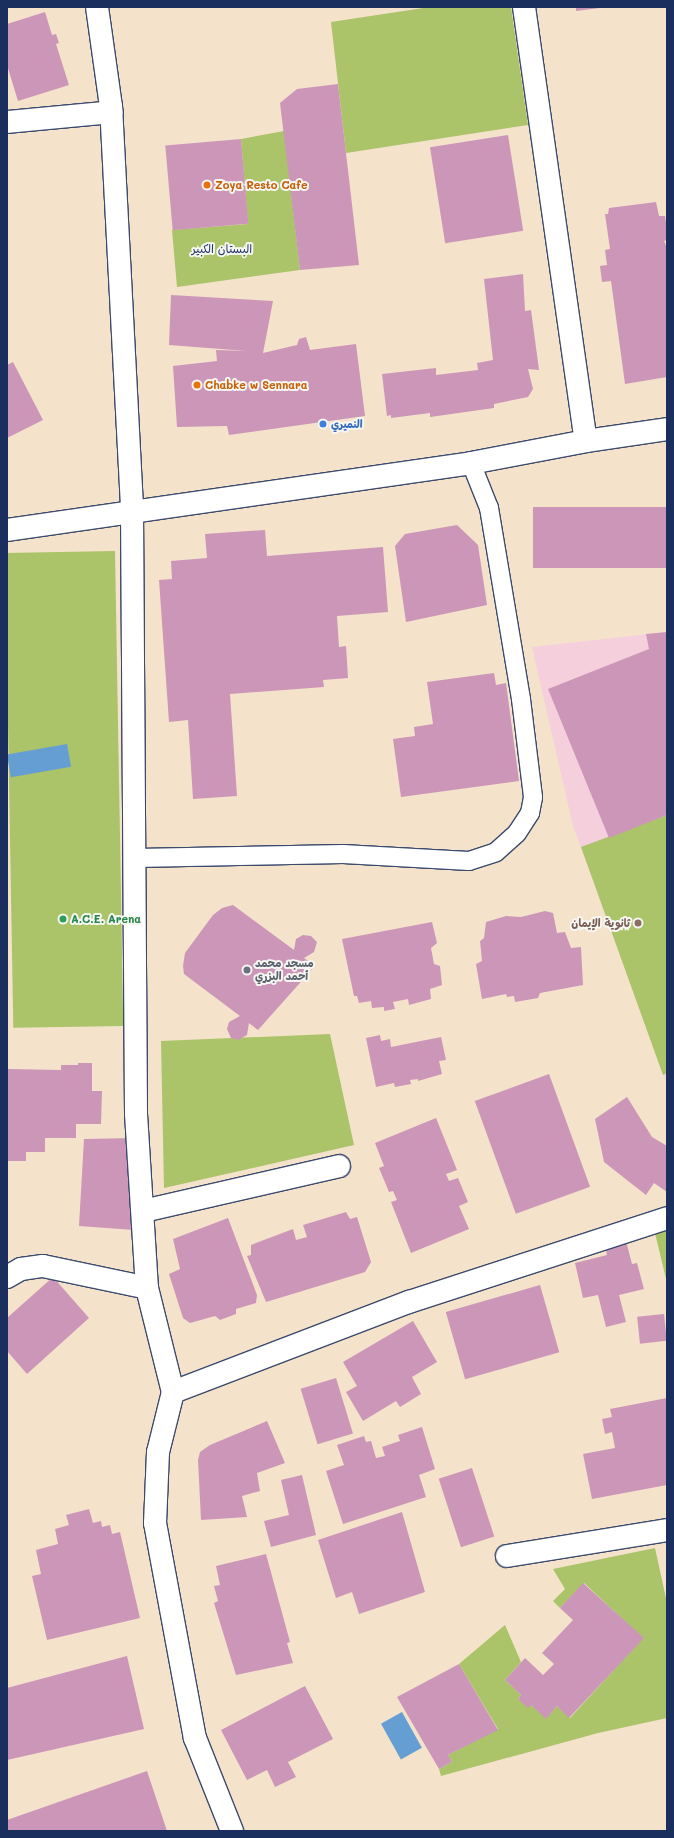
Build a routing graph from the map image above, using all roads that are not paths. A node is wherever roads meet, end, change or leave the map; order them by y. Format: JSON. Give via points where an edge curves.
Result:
{"nodes":[{"id":1,"x":97,"y":7,"type":"edge"},
{"id":2,"x":524,"y":7,"type":"edge"},
{"id":3,"x":112,"y":112,"type":"junction"},
{"id":4,"x":7,"y":122,"type":"edge"},
{"id":5,"x":667,"y":429,"type":"edge"},
{"id":6,"x":586,"y":441,"type":"junction"},
{"id":7,"x":471,"y":463,"type":"junction"},
{"id":8,"x":132,"y":510,"type":"junction"},
{"id":9,"x":7,"y":530,"type":"edge"},
{"id":10,"x":136,"y":858,"type":"junction"},
{"id":11,"x":339,"y":1166,"type":"dead end"},
{"id":12,"x":143,"y":1211,"type":"junction"},
{"id":13,"x":667,"y":1218,"type":"edge"},
{"id":14,"x":7,"y":1277,"type":"edge"},
{"id":15,"x":147,"y":1288,"type":"junction"},
{"id":16,"x":172,"y":1392,"type":"junction"},
{"id":17,"x":667,"y":1530,"type":"edge"},
{"id":18,"x":507,"y":1556,"type":"dead end"},
{"id":19,"x":232,"y":1831,"type":"edge"}],
"edges":[{"from":1,"to":3,"type":"street"},
{"from":2,"to":6,"type":"street"},
{"from":3,"to":4,"type":"street"},
{"from":3,"to":8,"type":"street"},
{"from":5,"to":6,"type":"street"},
{"from":6,"to":7,"type":"street"},
{"from":7,"to":8,"type":"street"},
{"from":7,"to":10,"type":"lane","via":[[489,508],[521,699],[533,797],[530,813],[517,833],[496,852],[469,861],[343,854]]},
{"from":8,"to":9,"type":"street"},
{"from":8,"to":10,"type":"street"},
{"from":10,"to":12,"type":"street","via":[[134,1051]]},
{"from":11,"to":12,"type":"street"},
{"from":12,"to":15,"type":"street"},
{"from":13,"to":16,"type":"street","via":[[409,1302]]},
{"from":14,"to":15,"type":"street","via":[[20,1269],[42,1266]]},
{"from":15,"to":16,"type":"street"},
{"from":16,"to":19,"type":"street","via":[[158,1452],[155,1523],[195,1738]]},
{"from":17,"to":18,"type":"street"}]}
